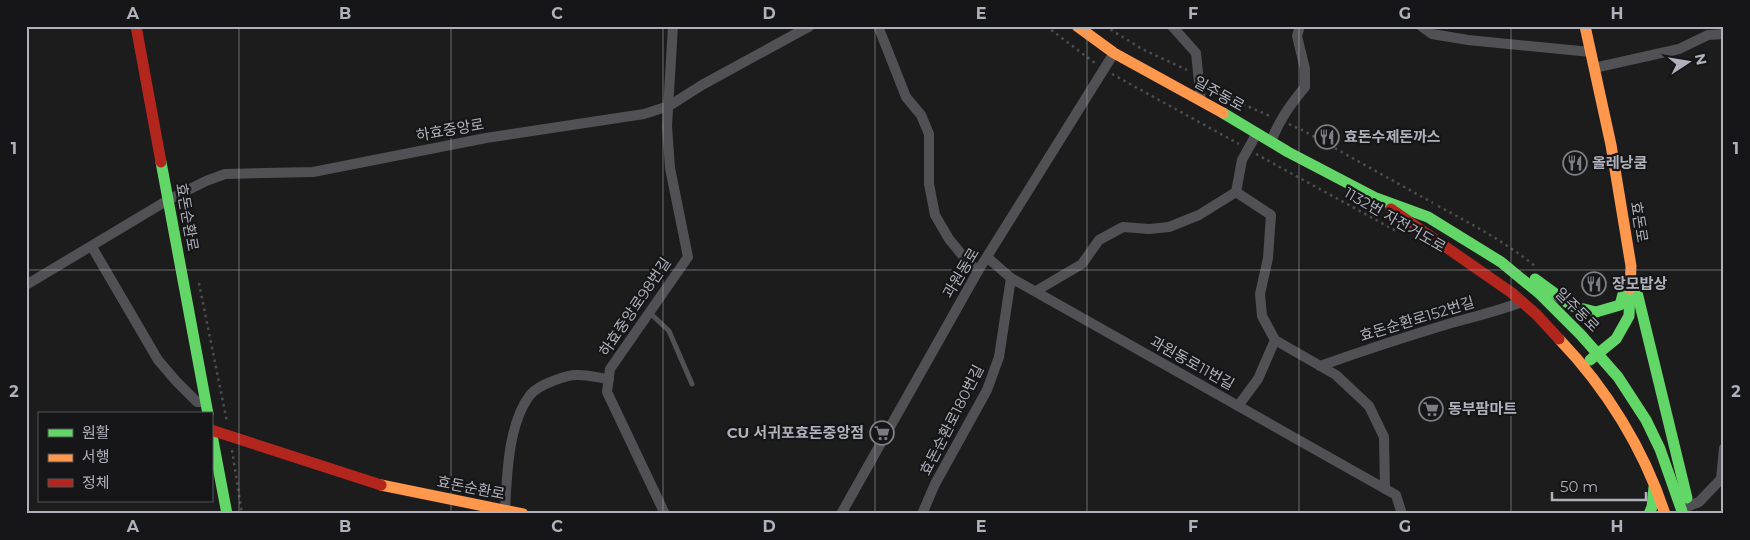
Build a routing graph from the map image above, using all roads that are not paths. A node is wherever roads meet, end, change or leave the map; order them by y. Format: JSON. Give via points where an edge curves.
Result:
{"nodes":[{"id":1,"x":136,"y":26,"type":"edge"},
{"id":2,"x":673,"y":26,"type":"edge"},
{"id":3,"x":810,"y":26,"type":"edge"},
{"id":4,"x":878,"y":26,"type":"edge"},
{"id":5,"x":1077,"y":26,"type":"edge"},
{"id":6,"x":1172,"y":26,"type":"edge"},
{"id":7,"x":1300,"y":26,"type":"edge"},
{"id":8,"x":1421,"y":26,"type":"edge"},
{"id":9,"x":1585,"y":26,"type":"edge"},
{"id":10,"x":1724,"y":34,"type":"edge"},
{"id":11,"x":1591,"y":52,"type":"junction"},
{"id":12,"x":1114,"y":53,"type":"junction"},
{"id":13,"x":1594,"y":68,"type":"junction"},
{"id":14,"x":1201,"y":101,"type":"junction"},
{"id":15,"x":669,"y":106,"type":"junction"},
{"id":16,"x":1257,"y":133,"type":"junction"},
{"id":17,"x":1271,"y":141,"type":"junction"},
{"id":18,"x":1236,"y":192,"type":"junction"},
{"id":19,"x":1376,"y":198,"type":"junction"},
{"id":20,"x":168,"y":200,"type":"junction"},
{"id":21,"x":1428,"y":218,"type":"junction"},
{"id":22,"x":92,"y":247,"type":"junction"},
{"id":23,"x":988,"y":258,"type":"junction"},
{"id":24,"x":1630,"y":266,"type":"junction"},
{"id":25,"x":978,"y":271,"type":"junction"},
{"id":26,"x":1011,"y":278,"type":"junction"},
{"id":27,"x":26,"y":285,"type":"edge"},
{"id":28,"x":1036,"y":291,"type":"junction"},
{"id":29,"x":1522,"y":302,"type":"junction"},
{"id":30,"x":649,"y":311,"type":"junction"},
{"id":31,"x":1274,"y":340,"type":"junction"},
{"id":32,"x":1599,"y":354,"type":"junction"},
{"id":33,"x":1583,"y":364,"type":"junction"},
{"id":34,"x":1320,"y":366,"type":"junction"},
{"id":35,"x":609,"y":379,"type":"junction"},
{"id":36,"x":692,"y":384,"type":"dead end"},
{"id":37,"x":206,"y":402,"type":"junction"},
{"id":38,"x":1238,"y":406,"type":"junction"},
{"id":39,"x":208,"y":412,"type":"edge"},
{"id":40,"x":212,"y":430,"type":"edge"},
{"id":41,"x":212,"y":435,"type":"edge"},
{"id":42,"x":1724,"y":448,"type":"edge"},
{"id":43,"x":1655,"y":483,"type":"junction"},
{"id":44,"x":1385,"y":489,"type":"junction"},
{"id":45,"x":505,"y":510,"type":"junction"},
{"id":46,"x":1687,"y":511,"type":"edge"},
{"id":47,"x":227,"y":514,"type":"edge"},
{"id":48,"x":523,"y":514,"type":"edge"},
{"id":49,"x":665,"y":514,"type":"edge"},
{"id":50,"x":840,"y":514,"type":"edge"},
{"id":51,"x":922,"y":514,"type":"edge"},
{"id":52,"x":1402,"y":514,"type":"edge"},
{"id":53,"x":1649,"y":514,"type":"edge"},
{"id":54,"x":1665,"y":514,"type":"edge"}],
"edges":[{"from":1,"to":20,"type":"main road","name":"효돈순환로"},
{"from":2,"to":15,"type":"street","name":"하효중앙로98번길"},
{"from":3,"to":15,"type":"street","name":"하효중앙로"},
{"from":4,"to":25,"type":"street","via":[[906,97],[921,115],[929,134],[929,184],[934,214],[949,239]]},
{"from":5,"to":12,"type":"main road","name":"일주동로"},
{"from":6,"to":14,"type":"street","via":[[1196,53]]},
{"from":7,"to":17,"type":"street","via":[[1297,36],[1305,69],[1305,88],[1280,120]]},
{"from":8,"to":11,"type":"street","via":[[1441,36]]},
{"from":9,"to":11,"type":"main road","name":"효돈로"},
{"from":10,"to":13,"type":"street","via":[[1708,35],[1679,49]]},
{"from":11,"to":13,"type":"main road","name":"효돈로"},
{"from":12,"to":14,"type":"main road","name":"일주동로"},
{"from":12,"to":23,"type":"street","name":"과원동로"},
{"from":13,"to":24,"type":"main road","name":"효돈로","via":[[1611,145]]},
{"from":14,"to":16,"type":"main road","name":"일주동로"},
{"from":15,"to":20,"type":"street","name":"하효중앙로","via":[[644,114],[476,140],[312,172],[225,174]]},
{"from":15,"to":30,"type":"street","name":"하효중앙로98번길","via":[[670,168],[688,256]]},
{"from":16,"to":17,"type":"main road","name":"일주동로"},
{"from":16,"to":18,"type":"street","via":[[1242,160]]},
{"from":17,"to":19,"type":"main road","name":"일주동로"},
{"from":18,"to":28,"type":"street","via":[[1199,215],[1169,228],[1122,226],[1099,240],[1082,264]]},
{"from":18,"to":31,"type":"street","via":[[1271,215],[1268,258],[1260,294],[1262,316]]},
{"from":19,"to":21,"type":"main road","name":"일주동로"},
{"from":19,"to":29,"type":"main road","name":"일주동로"},
{"from":20,"to":22,"type":"street","name":"하효중앙로"},
{"from":20,"to":37,"type":"main road","name":"효돈순환로"},
{"from":21,"to":24,"type":"main road","via":[[1471,234],[1572,306],[1596,312],[1620,305]]},
{"from":21,"to":32,"type":"main road","name":"일주동로","via":[[1501,262],[1540,294]]},
{"from":22,"to":27,"type":"street","name":"하효중앙로"},
{"from":22,"to":37,"type":"street","via":[[158,360],[197,402]]},
{"from":23,"to":25,"type":"street","name":"과원동로"},
{"from":23,"to":26,"type":"street","name":"과원동로11번길"},
{"from":24,"to":32,"type":"main road","name":"효돈로","via":[[1629,316],[1616,339]]},
{"from":24,"to":46,"type":"main road"},
{"from":25,"to":50,"type":"street","name":"과원동로"},
{"from":26,"to":28,"type":"street","name":"과원동로11번길"},
{"from":26,"to":51,"type":"street","name":"효돈순환로180번길","via":[[999,357],[990,382]]},
{"from":28,"to":38,"type":"street","name":"과원동로11번길"},
{"from":29,"to":33,"type":"main road","name":"일주동로"},
{"from":29,"to":34,"type":"street","name":"효돈순환로152번길","via":[[1380,344]]},
{"from":30,"to":35,"type":"street","name":"하효중앙로98번길","via":[[610,369]]},
{"from":30,"to":36,"type":"lane","via":[[669,331]]},
{"from":31,"to":34,"type":"street"},
{"from":31,"to":38,"type":"street","via":[[1258,379]]},
{"from":32,"to":33,"type":"main road","name":"효돈로"},
{"from":32,"to":46,"type":"main road","name":"일주동로","via":[[1646,420]]},
{"from":33,"to":43,"type":"main road","name":"일주동로","via":[[1637,445]]},
{"from":34,"to":44,"type":"street","via":[[1336,375],[1369,406],[1384,437]]},
{"from":35,"to":45,"type":"street","via":[[565,376],[531,394],[516,426],[509,460]]},
{"from":35,"to":49,"type":"street","name":"하효중앙로98번길","via":[[607,392]]},
{"from":37,"to":39,"type":"main road","name":"효돈순환로"},
{"from":38,"to":44,"type":"street","name":"과원동로11번길"},
{"from":40,"to":45,"type":"main road","name":"효돈순환로","via":[[383,486]]},
{"from":41,"to":47,"type":"main road","name":"효돈순환로"},
{"from":42,"to":46,"type":"street","via":[[1721,479]]},
{"from":43,"to":53,"type":"main road"},
{"from":43,"to":54,"type":"main road","name":"일주동로"},
{"from":44,"to":52,"type":"street","via":[[1396,495]]},
{"from":45,"to":48,"type":"main road","name":"효돈순환로"}]}
